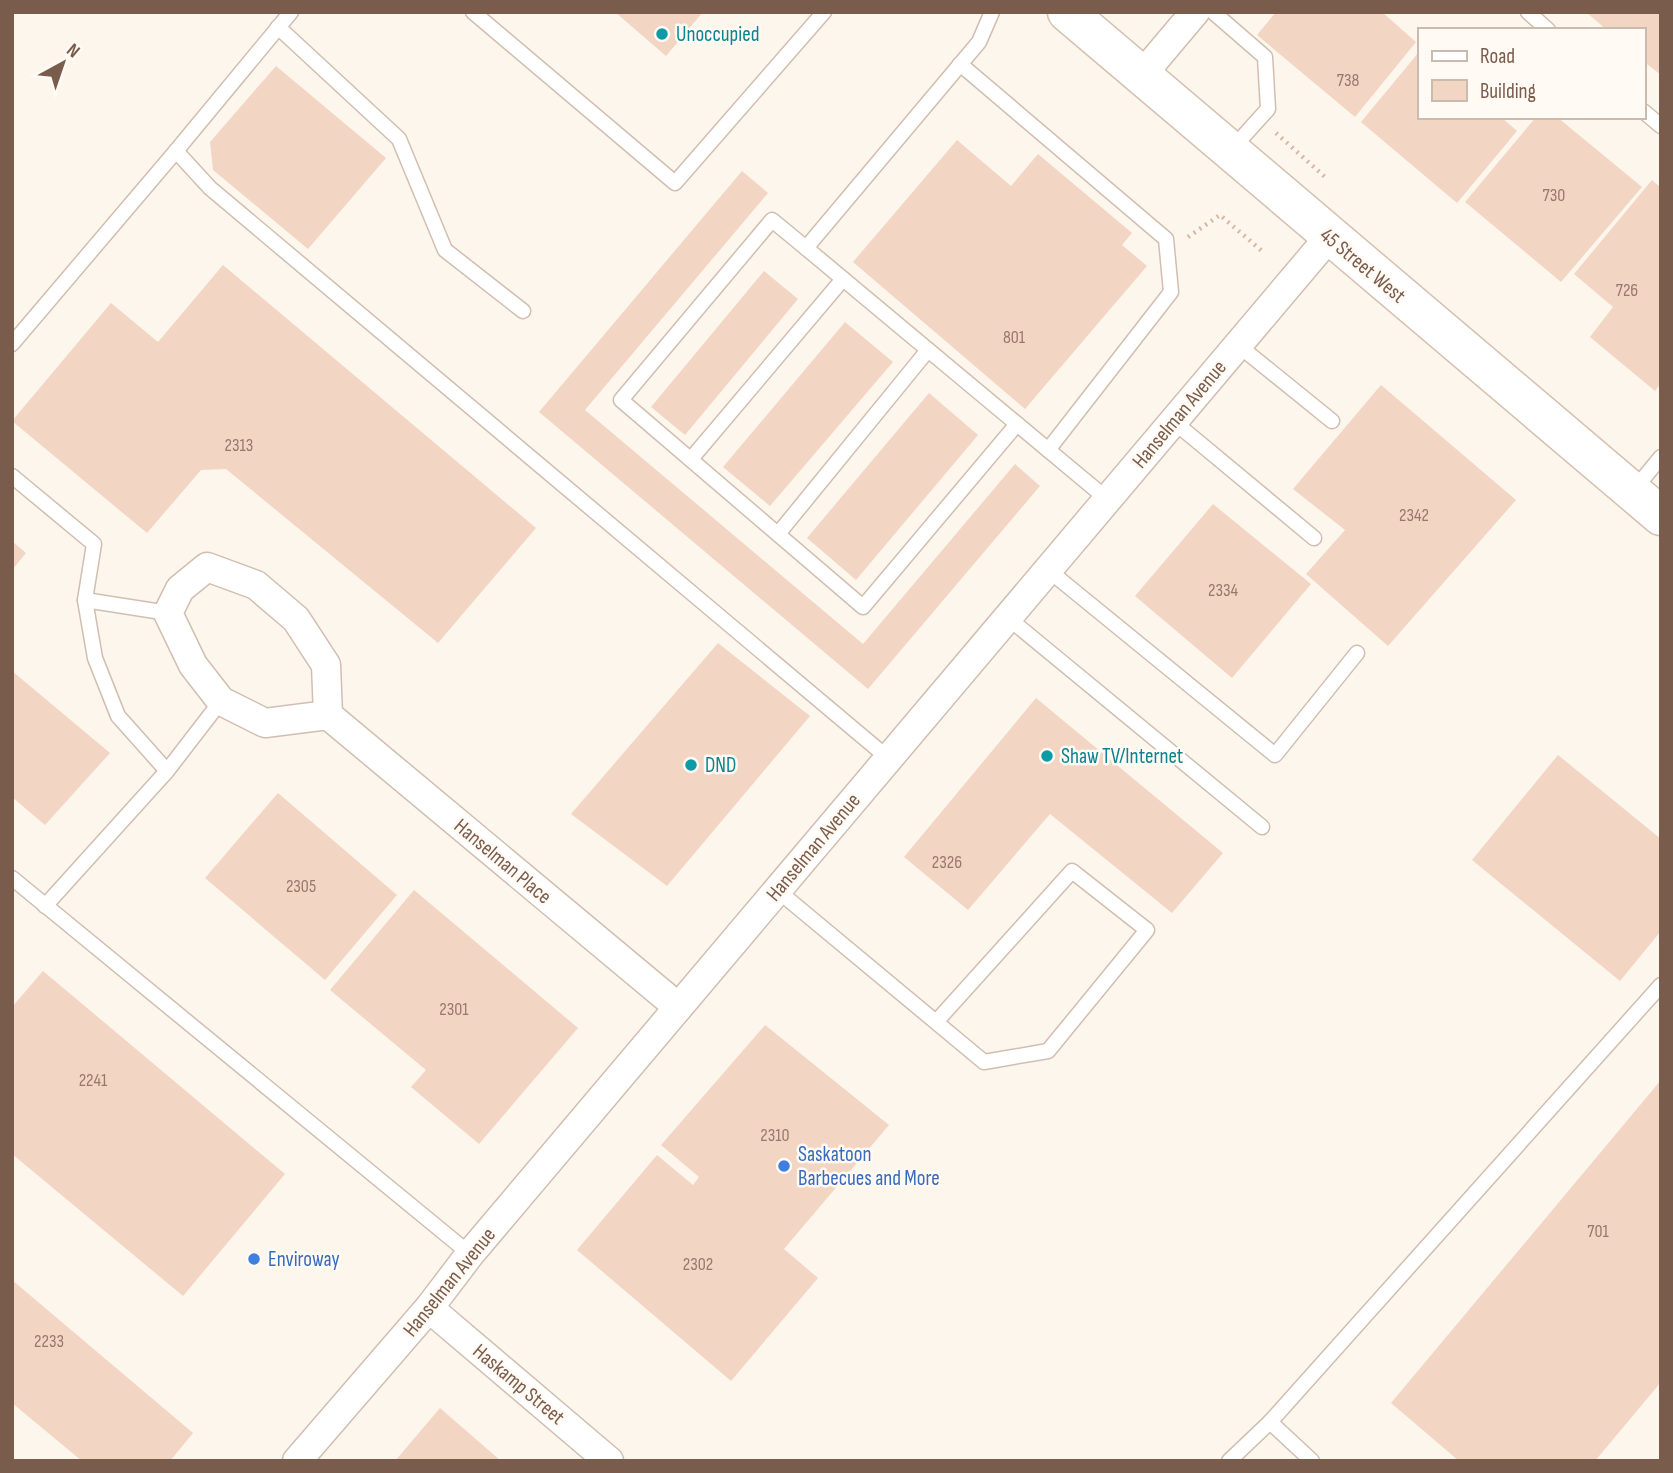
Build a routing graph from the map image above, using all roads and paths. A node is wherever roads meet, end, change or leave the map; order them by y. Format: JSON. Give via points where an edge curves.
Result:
{"nodes":[{"id":1,"x":291,"y":12,"type":"edge"},
{"id":2,"x":473,"y":12,"type":"edge"},
{"id":3,"x":824,"y":12,"type":"edge"},
{"id":4,"x":992,"y":12,"type":"edge"},
{"id":5,"x":1067,"y":12,"type":"edge"},
{"id":6,"x":1195,"y":12,"type":"edge"},
{"id":7,"x":1213,"y":12,"type":"edge"},
{"id":8,"x":1528,"y":12,"type":"edge"},
{"id":9,"x":278,"y":27,"type":"junction"},
{"id":10,"x":1546,"y":28,"type":"edge"},
{"id":11,"x":960,"y":65,"type":"junction"},
{"id":12,"x":1140,"y":76,"type":"junction"},
{"id":13,"x":1645,"y":113,"type":"edge"},
{"id":14,"x":1259,"y":119,"type":"junction"},
{"id":15,"x":1661,"y":126,"type":"edge"},
{"id":16,"x":176,"y":151,"type":"junction"},
{"id":17,"x":1230,"y":151,"type":"junction"},
{"id":18,"x":1325,"y":177,"type":"dead end"},
{"id":19,"x":1330,"y":236,"type":"junction"},
{"id":20,"x":806,"y":248,"type":"junction"},
{"id":21,"x":1262,"y":251,"type":"dead end"},
{"id":22,"x":1167,"y":252,"type":"junction"},
{"id":23,"x":844,"y":279,"type":"junction"},
{"id":24,"x":523,"y":311,"type":"dead end"},
{"id":25,"x":12,"y":344,"type":"edge"},
{"id":26,"x":1238,"y":345,"type":"junction"},
{"id":27,"x":928,"y":350,"type":"junction"},
{"id":28,"x":1173,"y":421,"type":"junction"},
{"id":29,"x":1332,"y":421,"type":"dead end"},
{"id":30,"x":1017,"y":424,"type":"junction"},
{"id":31,"x":1048,"y":450,"type":"junction"},
{"id":32,"x":1661,"y":457,"type":"edge"},
{"id":33,"x":691,"y":459,"type":"junction"},
{"id":34,"x":12,"y":476,"type":"edge"},
{"id":35,"x":1632,"y":492,"type":"junction"},
{"id":36,"x":1107,"y":499,"type":"junction"},
{"id":37,"x":1661,"y":516,"type":"edge"},
{"id":38,"x":778,"y":534,"type":"junction"},
{"id":39,"x":1314,"y":538,"type":"dead end"},
{"id":40,"x":1047,"y":569,"type":"junction"},
{"id":41,"x":85,"y":600,"type":"junction"},
{"id":42,"x":168,"y":613,"type":"junction"},
{"id":43,"x":1007,"y":617,"type":"junction"},
{"id":44,"x":1357,"y":653,"type":"dead end"},
{"id":45,"x":221,"y":702,"type":"junction"},
{"id":46,"x":328,"y":715,"type":"junction"},
{"id":47,"x":888,"y":758,"type":"junction"},
{"id":48,"x":167,"y":771,"type":"junction"},
{"id":49,"x":1262,"y":828,"type":"dead end"},
{"id":50,"x":12,"y":878,"type":"edge"},
{"id":51,"x":777,"y":890,"type":"junction"},
{"id":52,"x":45,"y":906,"type":"junction"},
{"id":53,"x":1661,"y":985,"type":"edge"},
{"id":54,"x":678,"y":1007,"type":"junction"},
{"id":55,"x":936,"y":1022,"type":"junction"},
{"id":56,"x":470,"y":1255,"type":"junction"},
{"id":57,"x":429,"y":1308,"type":"junction"},
{"id":58,"x":1270,"y":1422,"type":"junction"},
{"id":59,"x":297,"y":1461,"type":"edge"},
{"id":60,"x":609,"y":1461,"type":"edge"},
{"id":61,"x":1229,"y":1461,"type":"edge"},
{"id":62,"x":1312,"y":1461,"type":"edge"}],
"edges":[{"from":1,"to":9,"type":"lane"},
{"from":2,"to":3,"type":"lane","via":[[675,183]]},
{"from":4,"to":11,"type":"lane","via":[[979,42]]},
{"from":5,"to":12,"type":"main road","name":"45 Street West"},
{"from":6,"to":12,"type":"street"},
{"from":7,"to":14,"type":"lane","via":[[1265,57],[1268,110]]},
{"from":8,"to":10,"type":"lane"},
{"from":9,"to":16,"type":"lane"},
{"from":9,"to":24,"type":"lane","via":[[399,139],[445,250]]},
{"from":11,"to":20,"type":"lane"},
{"from":11,"to":22,"type":"lane","via":[[1166,239]]},
{"from":12,"to":17,"type":"main road","name":"45 Street West"},
{"from":13,"to":15,"type":"lane"},
{"from":14,"to":17,"type":"lane"},
{"from":14,"to":18,"type":"path"},
{"from":16,"to":25,"type":"lane"},
{"from":16,"to":47,"type":"lane","via":[[210,188]]},
{"from":17,"to":19,"type":"main road","name":"45 Street West"},
{"from":19,"to":26,"type":"street","name":"Hanselman Avenue"},
{"from":19,"to":35,"type":"main road","name":"45 Street West"},
{"from":20,"to":23,"type":"lane"},
{"from":20,"to":33,"type":"lane","via":[[772,219],[621,400]]},
{"from":21,"to":22,"type":"path","via":[[1220,215]]},
{"from":22,"to":31,"type":"lane","via":[[1171,292]]},
{"from":23,"to":27,"type":"lane"},
{"from":23,"to":33,"type":"lane"},
{"from":26,"to":28,"type":"street","name":"Hanselman Avenue"},
{"from":26,"to":29,"type":"lane"},
{"from":27,"to":30,"type":"lane"},
{"from":27,"to":38,"type":"lane"},
{"from":28,"to":36,"type":"street","name":"Hanselman Avenue"},
{"from":28,"to":39,"type":"lane"},
{"from":30,"to":31,"type":"lane"},
{"from":30,"to":38,"type":"lane","via":[[863,607]]},
{"from":31,"to":36,"type":"lane"},
{"from":32,"to":35,"type":"lane"},
{"from":33,"to":38,"type":"lane"},
{"from":34,"to":41,"type":"lane","via":[[94,544]]},
{"from":35,"to":37,"type":"main road","name":"45 Street West"},
{"from":36,"to":40,"type":"street","name":"Hanselman Avenue"},
{"from":40,"to":43,"type":"street","name":"Hanselman Avenue"},
{"from":40,"to":44,"type":"lane","via":[[1275,755]]},
{"from":41,"to":42,"type":"lane"},
{"from":41,"to":48,"type":"lane","via":[[95,658],[118,716]]},
{"from":42,"to":45,"type":"street","via":[[193,665]]},
{"from":42,"to":46,"type":"street","via":[[180,589],[207,567],[256,585],[296,619],[326,665]]},
{"from":43,"to":47,"type":"street","name":"Hanselman Avenue"},
{"from":43,"to":49,"type":"lane"},
{"from":45,"to":46,"type":"street","via":[[265,723]]},
{"from":45,"to":48,"type":"lane"},
{"from":46,"to":54,"type":"street","name":"Hanselman Place"},
{"from":47,"to":51,"type":"street","name":"Hanselman Avenue"},
{"from":48,"to":52,"type":"lane"},
{"from":50,"to":52,"type":"lane"},
{"from":51,"to":54,"type":"street","name":"Hanselman Avenue"},
{"from":51,"to":55,"type":"lane"},
{"from":52,"to":56,"type":"lane"},
{"from":53,"to":58,"type":"lane"},
{"from":54,"to":56,"type":"street","name":"Hanselman Avenue"},
{"from":55,"to":55,"type":"lane","via":[[984,1062],[1048,1051],[1147,930],[1072,871]]},
{"from":56,"to":57,"type":"street","name":"Hanselman Avenue"},
{"from":57,"to":59,"type":"street","name":"Hanselman Avenue"},
{"from":57,"to":60,"type":"street","name":"Haskamp Street"},
{"from":58,"to":61,"type":"lane"},
{"from":58,"to":62,"type":"lane"}]}
